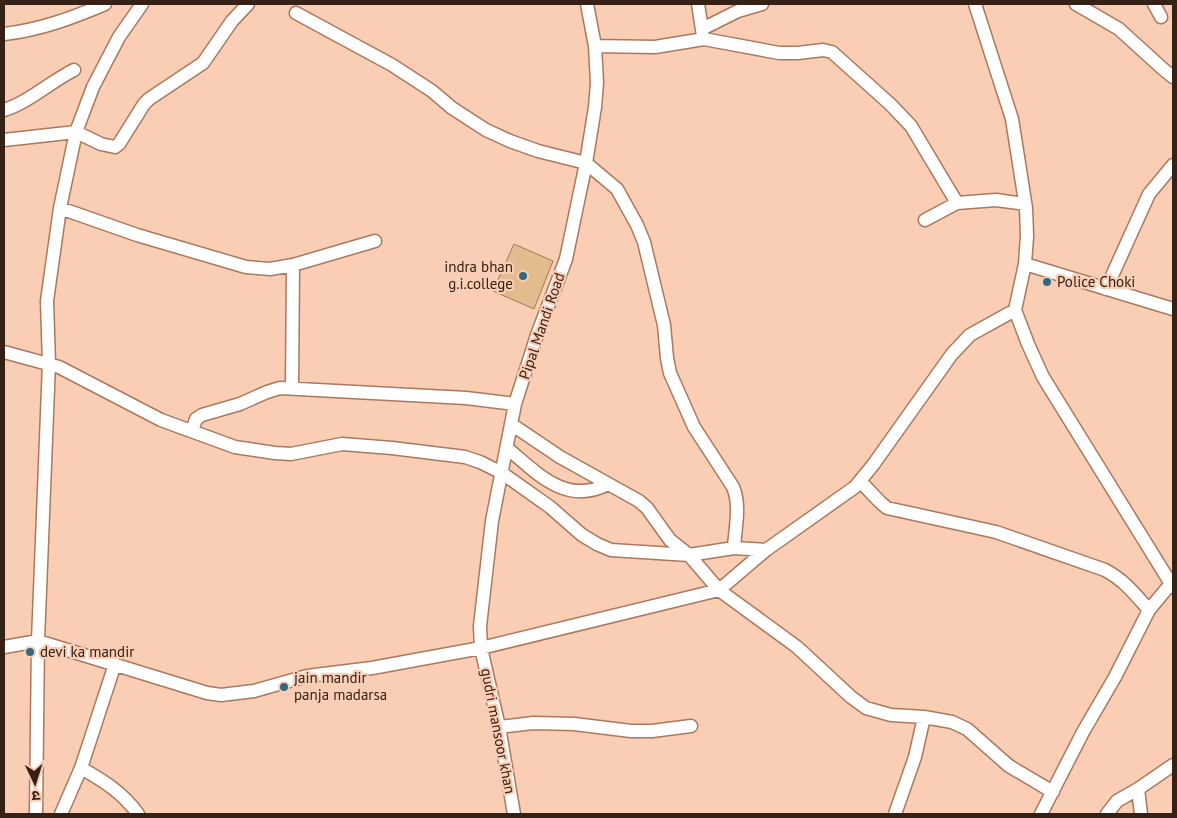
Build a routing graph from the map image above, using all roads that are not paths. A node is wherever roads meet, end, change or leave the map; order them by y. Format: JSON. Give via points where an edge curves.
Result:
{"nodes":[{"id":1,"x":105,"y":4,"type":"edge"},
{"id":2,"x":142,"y":4,"type":"edge"},
{"id":3,"x":248,"y":4,"type":"edge"},
{"id":4,"x":587,"y":4,"type":"edge"},
{"id":5,"x":698,"y":4,"type":"edge"},
{"id":6,"x":762,"y":4,"type":"edge"},
{"id":7,"x":975,"y":4,"type":"edge"},
{"id":8,"x":1076,"y":4,"type":"edge"},
{"id":9,"x":1154,"y":4,"type":"edge"},
{"id":10,"x":738,"y":8,"type":"edge"},
{"id":11,"x":296,"y":13,"type":"dead end"},
{"id":12,"x":1161,"y":17,"type":"dead end"},
{"id":13,"x":4,"y":34,"type":"edge"},
{"id":14,"x":703,"y":34,"type":"junction"},
{"id":15,"x":595,"y":46,"type":"junction"},
{"id":16,"x":74,"y":70,"type":"dead end"},
{"id":17,"x":1173,"y":77,"type":"edge"},
{"id":18,"x":4,"y":110,"type":"edge"},
{"id":19,"x":76,"y":132,"type":"junction"},
{"id":20,"x":4,"y":140,"type":"edge"},
{"id":21,"x":586,"y":163,"type":"junction"},
{"id":22,"x":1173,"y":165,"type":"edge"},
{"id":23,"x":957,"y":202,"type":"junction"},
{"id":24,"x":1025,"y":204,"type":"junction"},
{"id":25,"x":60,"y":208,"type":"junction"},
{"id":26,"x":925,"y":220,"type":"dead end"},
{"id":27,"x":375,"y":241,"type":"dead end"},
{"id":28,"x":1025,"y":264,"type":"junction"},
{"id":29,"x":293,"y":265,"type":"junction"},
{"id":30,"x":1106,"y":289,"type":"junction"},
{"id":31,"x":1173,"y":309,"type":"edge"},
{"id":32,"x":1015,"y":310,"type":"junction"},
{"id":33,"x":4,"y":352,"type":"edge"},
{"id":34,"x":49,"y":363,"type":"junction"},
{"id":35,"x":292,"y":389,"type":"junction"},
{"id":36,"x":515,"y":404,"type":"junction"},
{"id":37,"x":511,"y":424,"type":"junction"},
{"id":38,"x":192,"y":430,"type":"junction"},
{"id":39,"x":507,"y":448,"type":"junction"},
{"id":40,"x":502,"y":472,"type":"junction"},
{"id":41,"x":860,"y":481,"type":"junction"},
{"id":42,"x":608,"y":484,"type":"junction"},
{"id":43,"x":734,"y":548,"type":"junction"},
{"id":44,"x":766,"y":550,"type":"junction"},
{"id":45,"x":689,"y":555,"type":"junction"},
{"id":46,"x":1172,"y":584,"type":"edge"},
{"id":47,"x":719,"y":590,"type":"junction"},
{"id":48,"x":1149,"y":610,"type":"junction"},
{"id":49,"x":38,"y":641,"type":"junction"},
{"id":50,"x":4,"y":647,"type":"edge"},
{"id":51,"x":481,"y":648,"type":"junction"},
{"id":52,"x":115,"y":664,"type":"junction"},
{"id":53,"x":924,"y":717,"type":"junction"},
{"id":54,"x":692,"y":726,"type":"dead end"},
{"id":55,"x":499,"y":727,"type":"junction"},
{"id":56,"x":1173,"y":765,"type":"edge"},
{"id":57,"x":81,"y":768,"type":"junction"},
{"id":58,"x":1138,"y":789,"type":"junction"},
{"id":59,"x":1053,"y":792,"type":"junction"},
{"id":60,"x":36,"y":814,"type":"edge"},
{"id":61,"x":61,"y":814,"type":"edge"},
{"id":62,"x":138,"y":814,"type":"edge"},
{"id":63,"x":514,"y":814,"type":"edge"},
{"id":64,"x":895,"y":814,"type":"edge"},
{"id":65,"x":1041,"y":814,"type":"edge"},
{"id":66,"x":1107,"y":814,"type":"edge"},
{"id":67,"x":1141,"y":814,"type":"edge"}],
"edges":[{"from":1,"to":13,"type":"street","via":[[64,21]]},
{"from":2,"to":19,"type":"street","via":[[119,37],[93,87]]},
{"from":3,"to":19,"type":"street","via":[[203,63],[149,99],[115,147]]},
{"from":4,"to":15,"type":"street","name":"Pipal Mandi Road"},
{"from":5,"to":14,"type":"street"},
{"from":6,"to":10,"type":"street"},
{"from":7,"to":24,"type":"street","via":[[1012,119]]},
{"from":8,"to":17,"type":"street","via":[[1119,28]]},
{"from":9,"to":12,"type":"street"},
{"from":10,"to":14,"type":"street"},
{"from":11,"to":21,"type":"street","via":[[392,65],[486,130],[510,142]]},
{"from":14,"to":15,"type":"street","via":[[655,47]]},
{"from":14,"to":23,"type":"street","via":[[779,53],[832,52],[910,126]]},
{"from":15,"to":21,"type":"street","name":"Pipal Mandi Road","via":[[596,99]]},
{"from":16,"to":18,"type":"street"},
{"from":19,"to":20,"type":"street"},
{"from":19,"to":25,"type":"street"},
{"from":21,"to":36,"type":"street","name":"Pipal Mandi Road","via":[[566,259]]},
{"from":21,"to":43,"type":"street","via":[[617,189],[644,242],[664,325],[670,373],[694,427],[737,496]]},
{"from":22,"to":30,"type":"street","via":[[1149,194]]},
{"from":23,"to":24,"type":"street","via":[[996,200]]},
{"from":23,"to":26,"type":"street"},
{"from":24,"to":28,"type":"street"},
{"from":25,"to":29,"type":"street","via":[[136,235],[246,267],[270,269]]},
{"from":25,"to":34,"type":"street","via":[[47,301]]},
{"from":27,"to":29,"type":"street"},
{"from":28,"to":30,"type":"street"},
{"from":28,"to":32,"type":"street"},
{"from":29,"to":35,"type":"street"},
{"from":30,"to":31,"type":"street"},
{"from":32,"to":41,"type":"street","via":[[970,335],[952,354]]},
{"from":32,"to":46,"type":"street","via":[[1043,377]]},
{"from":33,"to":34,"type":"street"},
{"from":34,"to":38,"type":"street","via":[[162,420]]},
{"from":34,"to":49,"type":"street"},
{"from":35,"to":36,"type":"street","via":[[466,398]]},
{"from":35,"to":38,"type":"street","via":[[274,390],[202,415],[196,419]]},
{"from":36,"to":37,"type":"street","name":"Pipal Mandi Road"},
{"from":37,"to":39,"type":"street","name":"Pipal Mandi Road"},
{"from":37,"to":42,"type":"street"},
{"from":38,"to":40,"type":"street","via":[[235,447],[275,453],[303,452],[334,445],[392,448],[465,457]]},
{"from":39,"to":40,"type":"street","name":"Pipal Mandi Road"},
{"from":39,"to":42,"type":"street","via":[[542,479],[556,486],[586,492]]},
{"from":40,"to":45,"type":"street","via":[[597,544],[624,552]]},
{"from":40,"to":51,"type":"street","name":"Pipal Mandi Road","via":[[492,521],[480,626]]},
{"from":41,"to":44,"type":"street","via":[[836,502]]},
{"from":41,"to":48,"type":"street","via":[[887,508],[996,532],[1105,570],[1128,586]]},
{"from":42,"to":45,"type":"street","via":[[639,501],[670,540]]},
{"from":43,"to":44,"type":"street"},
{"from":43,"to":45,"type":"street"},
{"from":44,"to":47,"type":"street"},
{"from":45,"to":47,"type":"street"},
{"from":46,"to":48,"type":"street"},
{"from":47,"to":51,"type":"street"},
{"from":47,"to":53,"type":"street","via":[[797,648],[866,708],[891,715]]},
{"from":48,"to":59,"type":"street"},
{"from":49,"to":50,"type":"street"},
{"from":49,"to":52,"type":"street"},
{"from":49,"to":60,"type":"street"},
{"from":51,"to":52,"type":"street","via":[[314,675],[254,691],[220,695]]},
{"from":51,"to":55,"type":"street","name":"gudri mansoor khan"},
{"from":52,"to":57,"type":"street"},
{"from":53,"to":59,"type":"street","via":[[952,722],[967,729],[1008,766]]},
{"from":53,"to":64,"type":"street","via":[[915,757]]},
{"from":54,"to":55,"type":"street","via":[[652,732],[567,724]]},
{"from":55,"to":63,"type":"street","name":"gudri mansoor khan"},
{"from":56,"to":58,"type":"street"},
{"from":57,"to":61,"type":"street"},
{"from":57,"to":62,"type":"street","via":[[110,784]]},
{"from":58,"to":66,"type":"street","via":[[1117,801]]},
{"from":58,"to":67,"type":"street"},
{"from":59,"to":65,"type":"street"}]}
